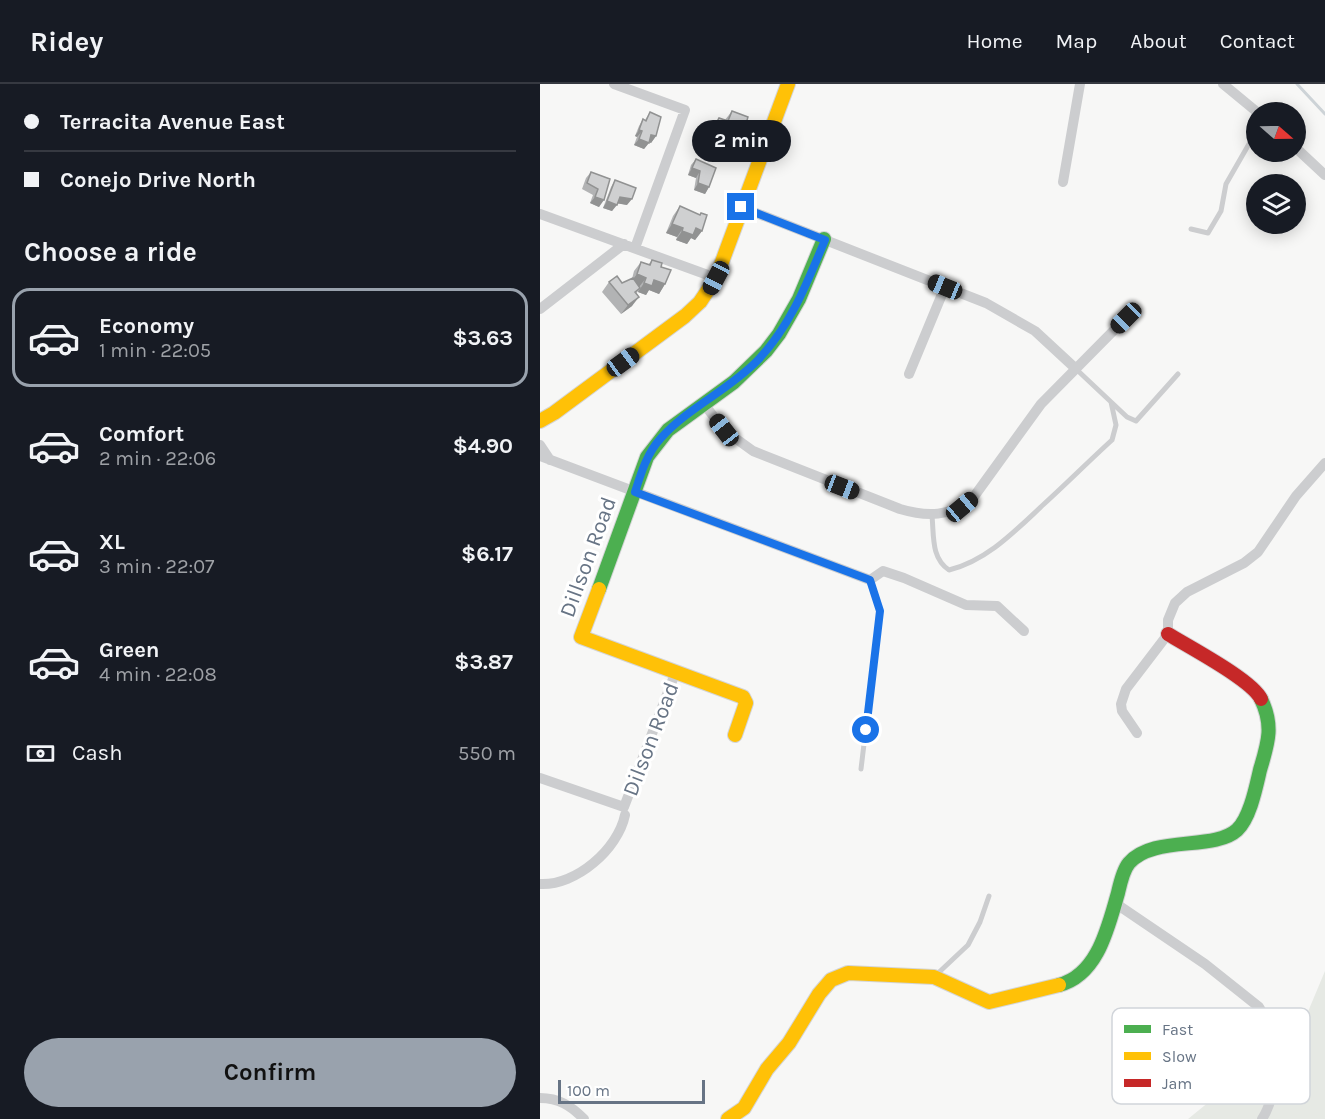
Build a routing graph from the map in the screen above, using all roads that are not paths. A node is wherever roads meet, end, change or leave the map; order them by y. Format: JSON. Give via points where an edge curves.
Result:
{"nodes":[{"id":1,"x":614,"y":84,"type":"edge"},
{"id":2,"x":788,"y":84,"type":"edge"},
{"id":3,"x":1080,"y":84,"type":"edge"},
{"id":4,"x":1223,"y":84,"type":"edge"},
{"id":5,"x":1246,"y":103,"type":"edge"},
{"id":6,"x":1246,"y":149,"type":"edge"},
{"id":7,"x":1306,"y":157,"type":"edge"},
{"id":8,"x":1325,"y":175,"type":"edge"},
{"id":9,"x":1063,"y":182,"type":"dead end"},
{"id":10,"x":741,"y":207,"type":"junction"},
{"id":11,"x":540,"y":214,"type":"edge"},
{"id":12,"x":1191,"y":229,"type":"dead end"},
{"id":13,"x":825,"y":240,"type":"junction"},
{"id":14,"x":629,"y":246,"type":"junction"},
{"id":15,"x":716,"y":278,"type":"junction"},
{"id":16,"x":945,"y":287,"type":"junction"},
{"id":17,"x":540,"y":309,"type":"edge"},
{"id":18,"x":1126,"y":318,"type":"dead end"},
{"id":19,"x":1075,"y":368,"type":"junction"},
{"id":20,"x":909,"y":374,"type":"dead end"},
{"id":21,"x":1178,"y":374,"type":"dead end"},
{"id":22,"x":1111,"y":402,"type":"junction"},
{"id":23,"x":704,"y":404,"type":"junction"},
{"id":24,"x":540,"y":421,"type":"edge"},
{"id":25,"x":540,"y":445,"type":"edge"},
{"id":26,"x":545,"y":458,"type":"edge"},
{"id":27,"x":1325,"y":463,"type":"edge"},
{"id":28,"x":635,"y":492,"type":"junction"},
{"id":29,"x":932,"y":516,"type":"junction"},
{"id":30,"x":870,"y":580,"type":"junction"},
{"id":31,"x":1024,"y":631,"type":"dead end"},
{"id":32,"x":1168,"y":634,"type":"junction"},
{"id":33,"x":676,"y":671,"type":"junction"},
{"id":34,"x":1137,"y":733,"type":"dead end"},
{"id":35,"x":735,"y":735,"type":"dead end"},
{"id":36,"x":861,"y":769,"type":"dead end"},
{"id":37,"x":540,"y":778,"type":"edge"},
{"id":38,"x":625,"y":811,"type":"junction"},
{"id":39,"x":540,"y":884,"type":"edge"},
{"id":40,"x":989,"y":896,"type":"dead end"},
{"id":41,"x":1115,"y":903,"type":"junction"},
{"id":42,"x":934,"y":977,"type":"junction"},
{"id":43,"x":1259,"y":1008,"type":"edge"},
{"id":44,"x":540,"y":1098,"type":"edge"},
{"id":45,"x":1270,"y":1104,"type":"edge"},
{"id":46,"x":584,"y":1119,"type":"edge"},
{"id":47,"x":729,"y":1119,"type":"edge"},
{"id":48,"x":1262,"y":1119,"type":"edge"}],
"edges":[{"from":1,"to":14,"type":"street","via":[[685,110]]},
{"from":2,"to":10,"type":"street"},
{"from":3,"to":9,"type":"street"},
{"from":4,"to":5,"type":"street"},
{"from":6,"to":12,"type":"lane","via":[[1226,184],[1221,211],[1208,233]]},
{"from":7,"to":8,"type":"street"},
{"from":10,"to":13,"type":"street"},
{"from":10,"to":15,"type":"street"},
{"from":11,"to":14,"type":"street"},
{"from":13,"to":16,"type":"street"},
{"from":13,"to":23,"type":"street","name":"Dillson Road","via":[[783,330],[757,361]]},
{"from":14,"to":15,"type":"street"},
{"from":14,"to":17,"type":"street"},
{"from":15,"to":24,"type":"street","via":[[694,310]]},
{"from":16,"to":19,"type":"street","via":[[1018,320]]},
{"from":16,"to":20,"type":"street"},
{"from":18,"to":19,"type":"street"},
{"from":19,"to":22,"type":"lane"},
{"from":19,"to":29,"type":"street","via":[[1041,404],[973,498],[962,507]]},
{"from":21,"to":22,"type":"lane","via":[[1136,421]]},
{"from":22,"to":29,"type":"lane","via":[[1116,425],[1112,440],[1010,536],[982,556],[949,570],[939,564]]},
{"from":23,"to":28,"type":"street","name":"Dillson Road","via":[[660,438],[647,457]]},
{"from":23,"to":29,"type":"street","via":[[724,430],[753,451],[900,509]]},
{"from":25,"to":26,"type":"street"},
{"from":26,"to":28,"type":"street"},
{"from":27,"to":32,"type":"street","via":[[1296,496],[1258,552],[1187,592],[1175,603],[1168,620]]},
{"from":28,"to":30,"type":"street"},
{"from":28,"to":33,"type":"street","name":"Dillson Road","via":[[581,637]]},
{"from":30,"to":31,"type":"street","via":[[883,571],[966,605],[997,606]]},
{"from":30,"to":36,"type":"lane","via":[[880,611]]},
{"from":32,"to":34,"type":"street","via":[[1123,696],[1122,711]]},
{"from":32,"to":41,"type":"street","via":[[1259,695],[1270,723],[1268,743],[1248,813],[1236,831],[1219,838],[1143,852],[1125,870]]},
{"from":33,"to":35,"type":"street","via":[[746,699]]},
{"from":33,"to":38,"type":"street","name":"Dilson Road"},
{"from":37,"to":38,"type":"street"},
{"from":38,"to":39,"type":"street","name":"Dilson Road","via":[[613,843],[589,866],[560,881]]},
{"from":40,"to":42,"type":"lane","via":[[968,945]]},
{"from":41,"to":42,"type":"street","via":[[1094,958],[1071,981],[989,1002]]},
{"from":41,"to":43,"type":"street","via":[[1215,971]]},
{"from":42,"to":47,"type":"street","via":[[848,973],[831,980],[744,1108]]},
{"from":44,"to":46,"type":"street","via":[[561,1101]]},
{"from":45,"to":48,"type":"street"}]}
